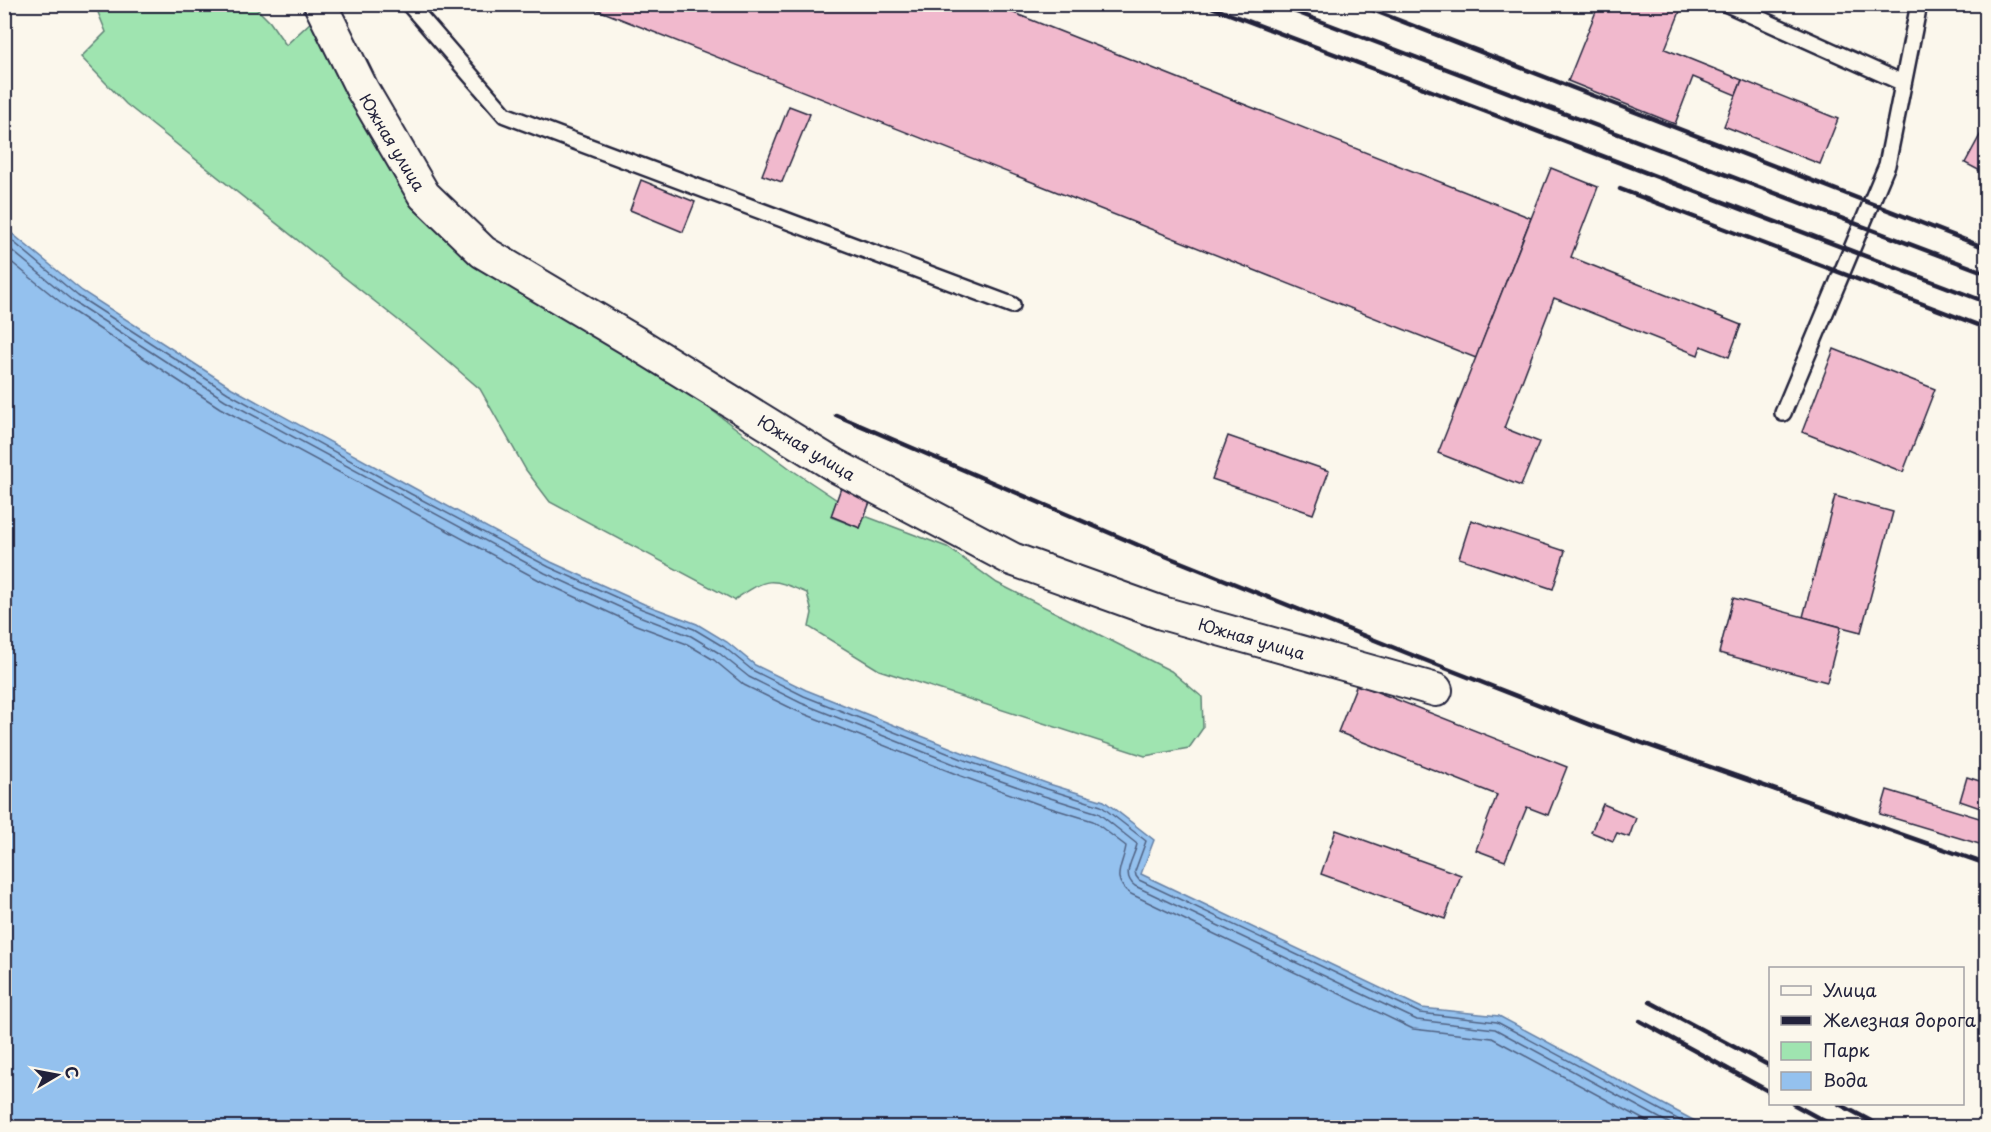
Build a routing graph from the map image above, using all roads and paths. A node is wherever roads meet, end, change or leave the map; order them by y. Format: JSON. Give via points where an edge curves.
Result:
{"nodes":[{"id":1,"x":320,"y":4,"type":"edge"},
{"id":2,"x":409,"y":4,"type":"edge"},
{"id":3,"x":1727,"y":4,"type":"edge"},
{"id":4,"x":1919,"y":4,"type":"edge"},
{"id":5,"x":1903,"y":82,"type":"junction"},
{"id":6,"x":1012,"y":305,"type":"dead end"},
{"id":7,"x":1783,"y":413,"type":"dead end"},
{"id":8,"x":1436,"y":690,"type":"dead end"}],
"edges":[{"from":1,"to":8,"type":"street","name":"Южная улица","via":[[362,89],[424,195],[483,252],[836,466],[1012,559],[1162,613]]},
{"from":2,"to":6,"type":"lane","via":[[505,115]]},
{"from":3,"to":5,"type":"lane"},
{"from":4,"to":5,"type":"lane"},
{"from":5,"to":7,"type":"lane","via":[[1887,165]]}]}
